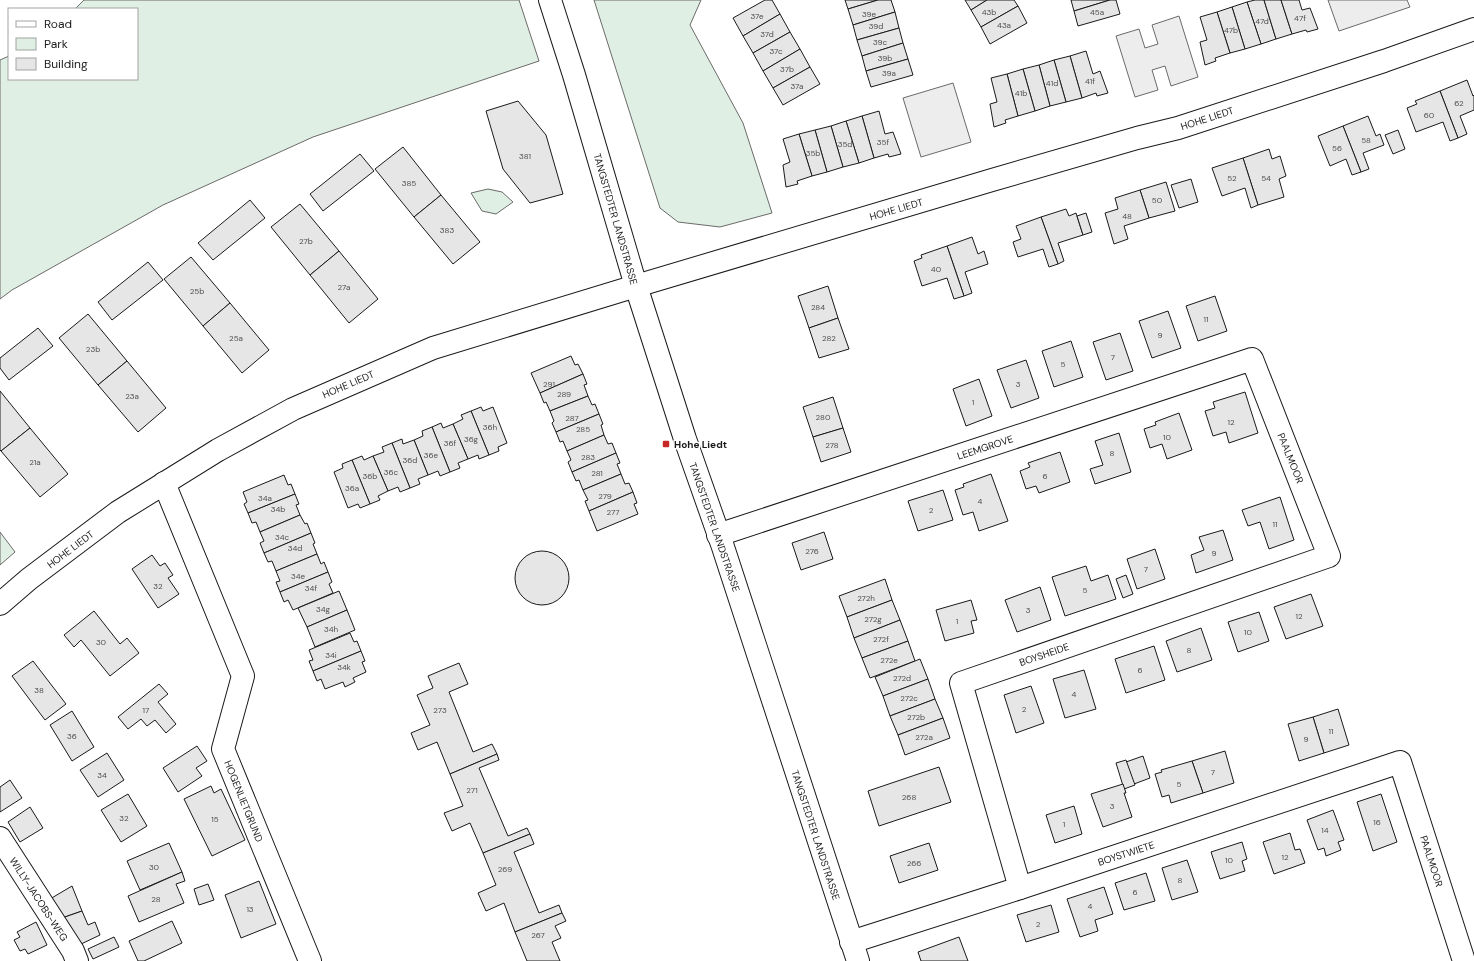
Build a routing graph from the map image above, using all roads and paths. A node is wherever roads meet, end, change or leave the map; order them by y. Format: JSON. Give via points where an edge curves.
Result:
{"nodes":[{"id":1,"x":550,"y":0,"type":"edge"},
{"id":2,"x":1474,"y":29,"type":"edge"},
{"id":3,"x":636,"y":286,"type":"junction"},
{"id":4,"x":1252,"y":359,"type":"joint"},
{"id":5,"x":164,"y":484,"type":"junction"},
{"id":6,"x":718,"y":535,"type":"junction"},
{"id":7,"x":1330,"y":556,"type":"joint"},
{"id":8,"x":0,"y":604,"type":"edge"},
{"id":9,"x":1400,"y":762,"type":"joint"},
{"id":10,"x":0,"y":838,"type":"edge"},
{"id":11,"x":1020,"y":888,"type":"junction"},
{"id":12,"x":854,"y":951,"type":"edge"},
{"id":13,"x":77,"y":961,"type":"edge"},
{"id":14,"x":310,"y":961,"type":"edge"},
{"id":15,"x":1464,"y":961,"type":"edge"}],
"edges":[{"from":1,"to":3,"type":"street","name":"TANGSTEDTER LANDSTRASSE"},
{"from":2,"to":3,"type":"street","name":"HOHE LIEDT","via":[[1178,128],[992,180]]},
{"from":3,"to":5,"type":"street","name":"HOHE LIEDT","via":[[426,351],[292,409],[218,450]]},
{"from":3,"to":6,"type":"street","name":"TANGSTEDTER LANDSTRASSE"},
{"from":4,"to":6,"type":"street","name":"LEEMGROVE"},
{"from":4,"to":7,"type":"street","name":"PAALMOOR"},
{"from":5,"to":8,"type":"street","name":"HOHE LIEDT","via":[[118,512]]},
{"from":5,"to":14,"type":"street","name":"HOGENLIETGRUND","via":[[243,676],[223,749]]},
{"from":6,"to":12,"type":"street","name":"TANGSTEDTER LANDSTRASSE"},
{"from":7,"to":11,"type":"street","name":"BOYSHEIDE","via":[[960,683]]},
{"from":9,"to":11,"type":"street","name":"BOYSTWIETE"},
{"from":9,"to":15,"type":"street","name":"PAALMOOR"},
{"from":10,"to":13,"type":"street","name":"WILLY-JACOBS-WEG"},
{"from":11,"to":12,"type":"street","name":"BOYSTWIETE"}]}
